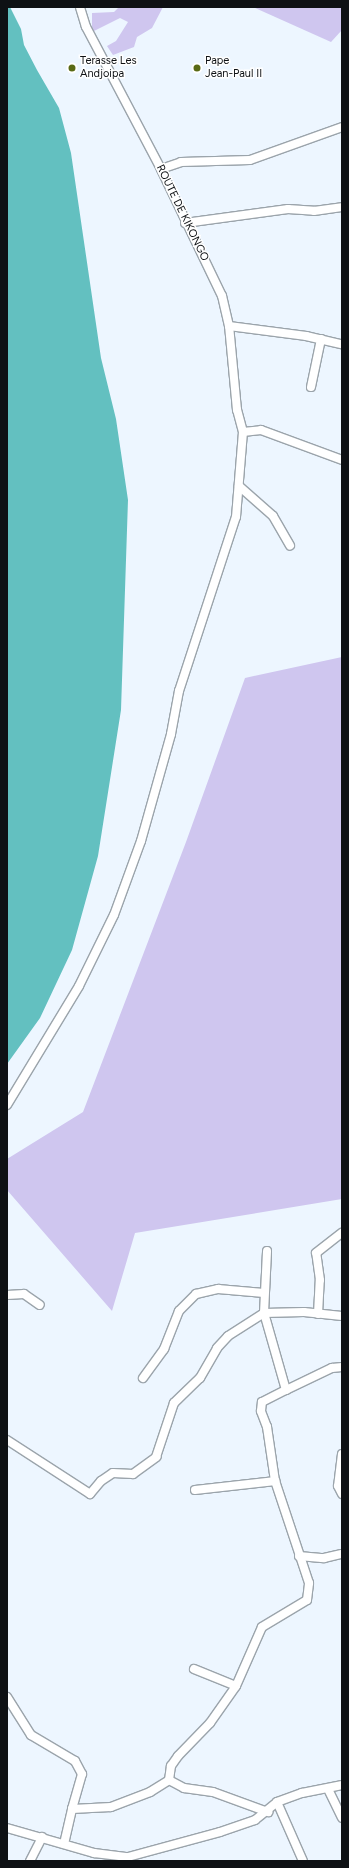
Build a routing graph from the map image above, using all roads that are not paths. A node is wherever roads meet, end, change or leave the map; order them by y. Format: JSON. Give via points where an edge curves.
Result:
{"nodes":[{"id":1,"x":80,"y":7,"type":"edge"},
{"id":2,"x":342,"y":127,"type":"edge"},
{"id":3,"x":161,"y":169,"type":"junction"},
{"id":4,"x":342,"y":206,"type":"edge"},
{"id":5,"x":185,"y":223,"type":"junction"},
{"id":6,"x":229,"y":326,"type":"junction"},
{"id":7,"x":321,"y":339,"type":"junction"},
{"id":8,"x":342,"y":344,"type":"edge"},
{"id":9,"x":311,"y":387,"type":"dead end"},
{"id":10,"x":243,"y":432,"type":"junction"},
{"id":11,"x":342,"y":460,"type":"edge"},
{"id":12,"x":239,"y":486,"type":"junction"},
{"id":13,"x":290,"y":546,"type":"dead end"},
{"id":14,"x":7,"y":1105,"type":"edge"},
{"id":15,"x":342,"y":1233,"type":"edge"},
{"id":16,"x":267,"y":1251,"type":"dead end"},
{"id":17,"x":264,"y":1292,"type":"junction"},
{"id":18,"x":7,"y":1295,"type":"edge"},
{"id":19,"x":40,"y":1305,"type":"dead end"},
{"id":20,"x":264,"y":1314,"type":"junction"},
{"id":21,"x":318,"y":1314,"type":"junction"},
{"id":22,"x":342,"y":1316,"type":"edge"},
{"id":23,"x":342,"y":1367,"type":"edge"},
{"id":24,"x":143,"y":1378,"type":"dead end"},
{"id":25,"x":286,"y":1390,"type":"junction"},
{"id":26,"x":7,"y":1440,"type":"edge"},
{"id":27,"x":342,"y":1454,"type":"edge"},
{"id":28,"x":275,"y":1481,"type":"junction"},
{"id":29,"x":195,"y":1490,"type":"dead end"},
{"id":30,"x":342,"y":1494,"type":"edge"},
{"id":31,"x":342,"y":1554,"type":"edge"},
{"id":32,"x":299,"y":1556,"type":"junction"},
{"id":33,"x":194,"y":1669,"type":"dead end"},
{"id":34,"x":236,"y":1686,"type":"junction"},
{"id":35,"x":7,"y":1697,"type":"edge"},
{"id":36,"x":169,"y":1780,"type":"junction"},
{"id":37,"x":342,"y":1785,"type":"edge"},
{"id":38,"x":328,"y":1789,"type":"junction"},
{"id":39,"x":277,"y":1802,"type":"junction"},
{"id":40,"x":72,"y":1809,"type":"junction"},
{"id":41,"x":268,"y":1812,"type":"junction"},
{"id":42,"x":342,"y":1818,"type":"edge"},
{"id":43,"x":7,"y":1828,"type":"edge"},
{"id":44,"x":42,"y":1837,"type":"junction"},
{"id":45,"x":64,"y":1844,"type":"junction"},
{"id":46,"x":30,"y":1861,"type":"edge"},
{"id":47,"x":303,"y":1861,"type":"edge"}],
"edges":[{"from":1,"to":3,"type":"street","name":"ROUTE DE KIKONGO","via":[[86,27]]},
{"from":2,"to":3,"type":"street","via":[[250,160],[181,162]]},
{"from":3,"to":5,"type":"street","name":"ROUTE DE KIKONGO"},
{"from":4,"to":5,"type":"street","via":[[314,211],[288,209]]},
{"from":5,"to":6,"type":"street","name":"ROUTE DE KIKONGO","via":[[222,296]]},
{"from":6,"to":7,"type":"street"},
{"from":6,"to":10,"type":"street","name":"ROUTE DE KIKONGO","via":[[238,410]]},
{"from":7,"to":8,"type":"street"},
{"from":7,"to":9,"type":"street"},
{"from":10,"to":11,"type":"street","via":[[261,430]]},
{"from":10,"to":12,"type":"street","name":"ROUTE DE KIKONGO"},
{"from":12,"to":13,"type":"street","via":[[273,516]]},
{"from":12,"to":14,"type":"street","name":"ROUTE DE KIKONGO","via":[[236,517],[179,691],[153,801],[116,908],[79,986]]},
{"from":15,"to":21,"type":"street","via":[[316,1253],[320,1280]]},
{"from":16,"to":17,"type":"street"},
{"from":17,"to":20,"type":"street"},
{"from":17,"to":24,"type":"street","via":[[218,1289],[196,1294],[179,1311],[164,1349]]},
{"from":18,"to":19,"type":"street","via":[[24,1294]]},
{"from":20,"to":21,"type":"street","via":[[293,1311]]},
{"from":20,"to":25,"type":"street"},
{"from":20,"to":26,"type":"street","via":[[228,1336],[217,1348],[200,1378],[174,1404],[156,1457],[133,1474],[113,1473],[100,1480],[90,1494]]},
{"from":21,"to":22,"type":"street"},
{"from":23,"to":25,"type":"street","via":[[332,1368]]},
{"from":25,"to":28,"type":"street","via":[[262,1402],[261,1406]]},
{"from":27,"to":30,"type":"street","via":[[338,1486]]},
{"from":28,"to":29,"type":"street"},
{"from":28,"to":32,"type":"street","via":[[299,1549]]},
{"from":31,"to":32,"type":"street","via":[[324,1558]]},
{"from":32,"to":34,"type":"street","via":[[309,1583],[307,1600],[262,1627]]},
{"from":33,"to":34,"type":"street"},
{"from":34,"to":36,"type":"street","via":[[210,1722],[174,1761]]},
{"from":35,"to":40,"type":"street","via":[[31,1735],[75,1761],[82,1774]]},
{"from":36,"to":40,"type":"street","via":[[150,1792],[111,1807]]},
{"from":36,"to":41,"type":"street","via":[[184,1788],[213,1792]]},
{"from":37,"to":38,"type":"street"},
{"from":38,"to":39,"type":"street","via":[[302,1793]]},
{"from":38,"to":42,"type":"street"},
{"from":39,"to":41,"type":"street"},
{"from":39,"to":47,"type":"street"},
{"from":40,"to":45,"type":"street"},
{"from":41,"to":45,"type":"street","via":[[254,1820],[212,1835],[128,1857],[94,1853]]},
{"from":43,"to":44,"type":"street"},
{"from":44,"to":45,"type":"street"},
{"from":44,"to":46,"type":"street"}]}
